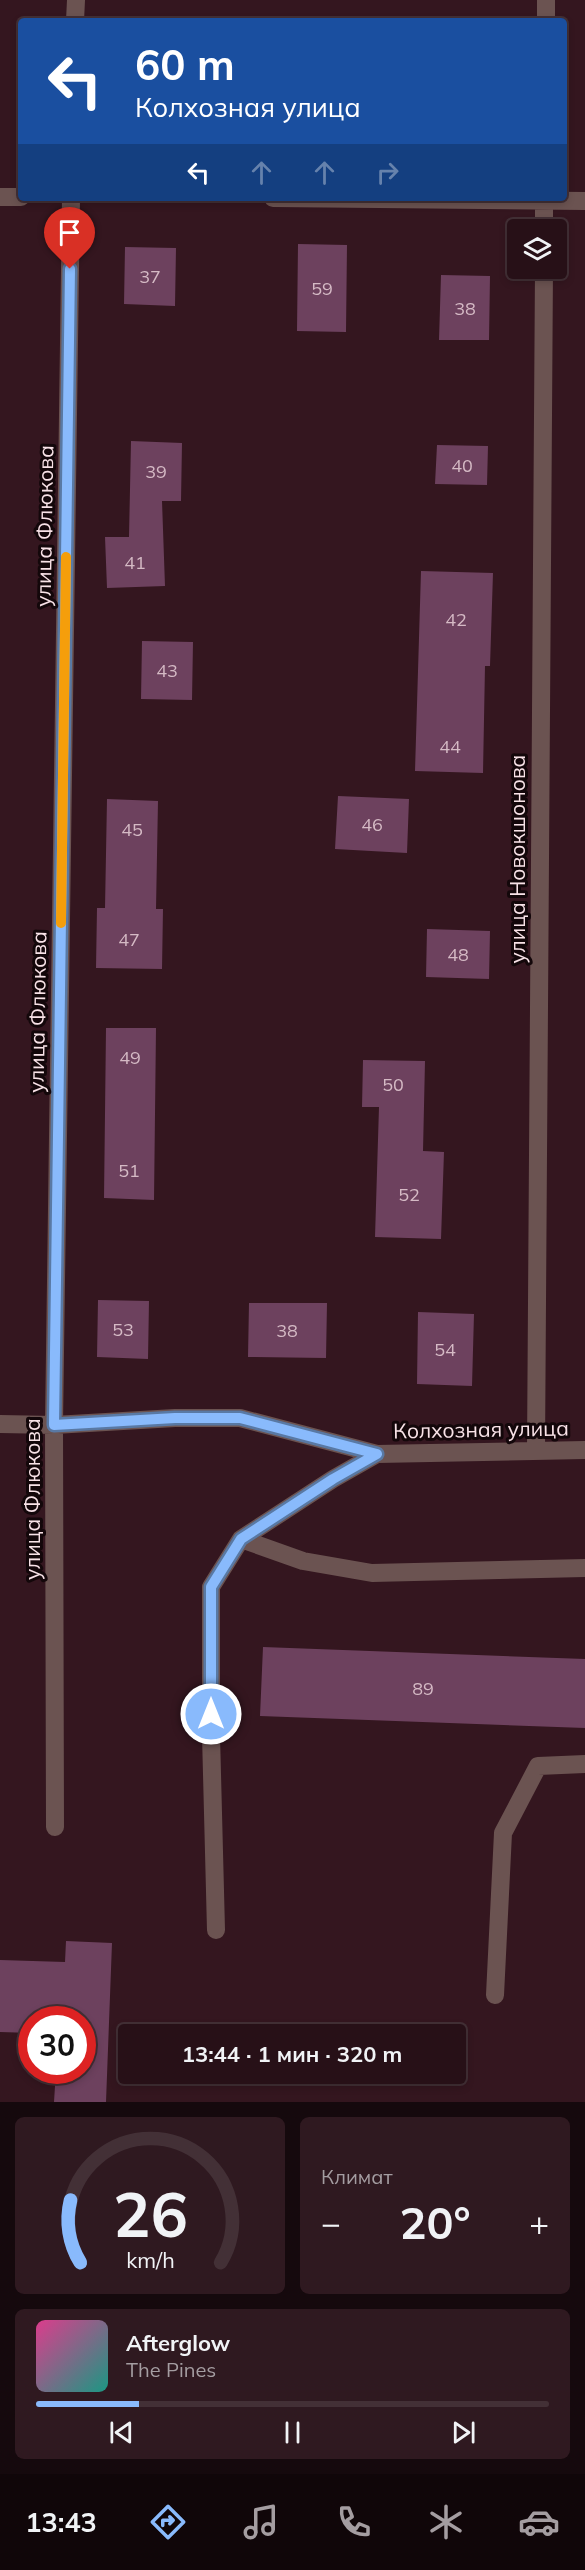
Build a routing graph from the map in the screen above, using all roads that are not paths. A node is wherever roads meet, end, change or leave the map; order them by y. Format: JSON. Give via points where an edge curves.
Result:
{"nodes":[{"id":1,"x":76,"y":0,"type":"edge"},
{"id":2,"x":546,"y":0,"type":"edge"},
{"id":3,"x":75,"y":18,"type":"edge"},
{"id":4,"x":546,"y":18,"type":"edge"},
{"id":5,"x":18,"y":197,"type":"edge"},
{"id":6,"x":0,"y":198,"type":"edge"},
{"id":7,"x":567,"y":200,"type":"edge"},
{"id":8,"x":71,"y":201,"type":"edge"},
{"id":9,"x":544,"y":201,"type":"edge"},
{"id":10,"x":585,"y":201,"type":"edge"},
{"id":11,"x":544,"y":219,"type":"edge"},
{"id":12,"x":544,"y":279,"type":"edge"},
{"id":13,"x":0,"y":1424,"type":"edge"},
{"id":14,"x":54,"y":1425,"type":"junction"},
{"id":15,"x":536,"y":1450,"type":"junction"},
{"id":16,"x":585,"y":1450,"type":"edge"},
{"id":17,"x":377,"y":1454,"type":"junction"},
{"id":18,"x":241,"y":1539,"type":"junction"},
{"id":19,"x":585,"y":1568,"type":"edge"},
{"id":20,"x":585,"y":1764,"type":"edge"},
{"id":21,"x":55,"y":1827,"type":"dead end"},
{"id":22,"x":216,"y":1930,"type":"dead end"},
{"id":23,"x":495,"y":1995,"type":"dead end"}],
"edges":[{"from":1,"to":3,"type":"street"},
{"from":2,"to":4,"type":"street"},
{"from":5,"to":6,"type":"street"},
{"from":7,"to":10,"type":"street"},
{"from":8,"to":14,"type":"street","name":"улица Флюкова"},
{"from":9,"to":11,"type":"street"},
{"from":12,"to":15,"type":"street","name":"улица Новокшонова"},
{"from":13,"to":14,"type":"street","name":"Колхозная улица"},
{"from":14,"to":17,"type":"street","name":"Колхозная улица","via":[[240,1418]]},
{"from":14,"to":21,"type":"street","name":"улица Флюкова"},
{"from":15,"to":16,"type":"street","name":"Колхозная улица"},
{"from":15,"to":17,"type":"street","name":"Колхозная улица"},
{"from":17,"to":18,"type":"street","name":"Колхозная улица"},
{"from":18,"to":19,"type":"street","via":[[303,1561],[372,1574]]},
{"from":18,"to":22,"type":"street","name":"Колхозная улица","via":[[211,1587],[210,1735]]},
{"from":20,"to":23,"type":"street","via":[[538,1766],[503,1833]]}]}
